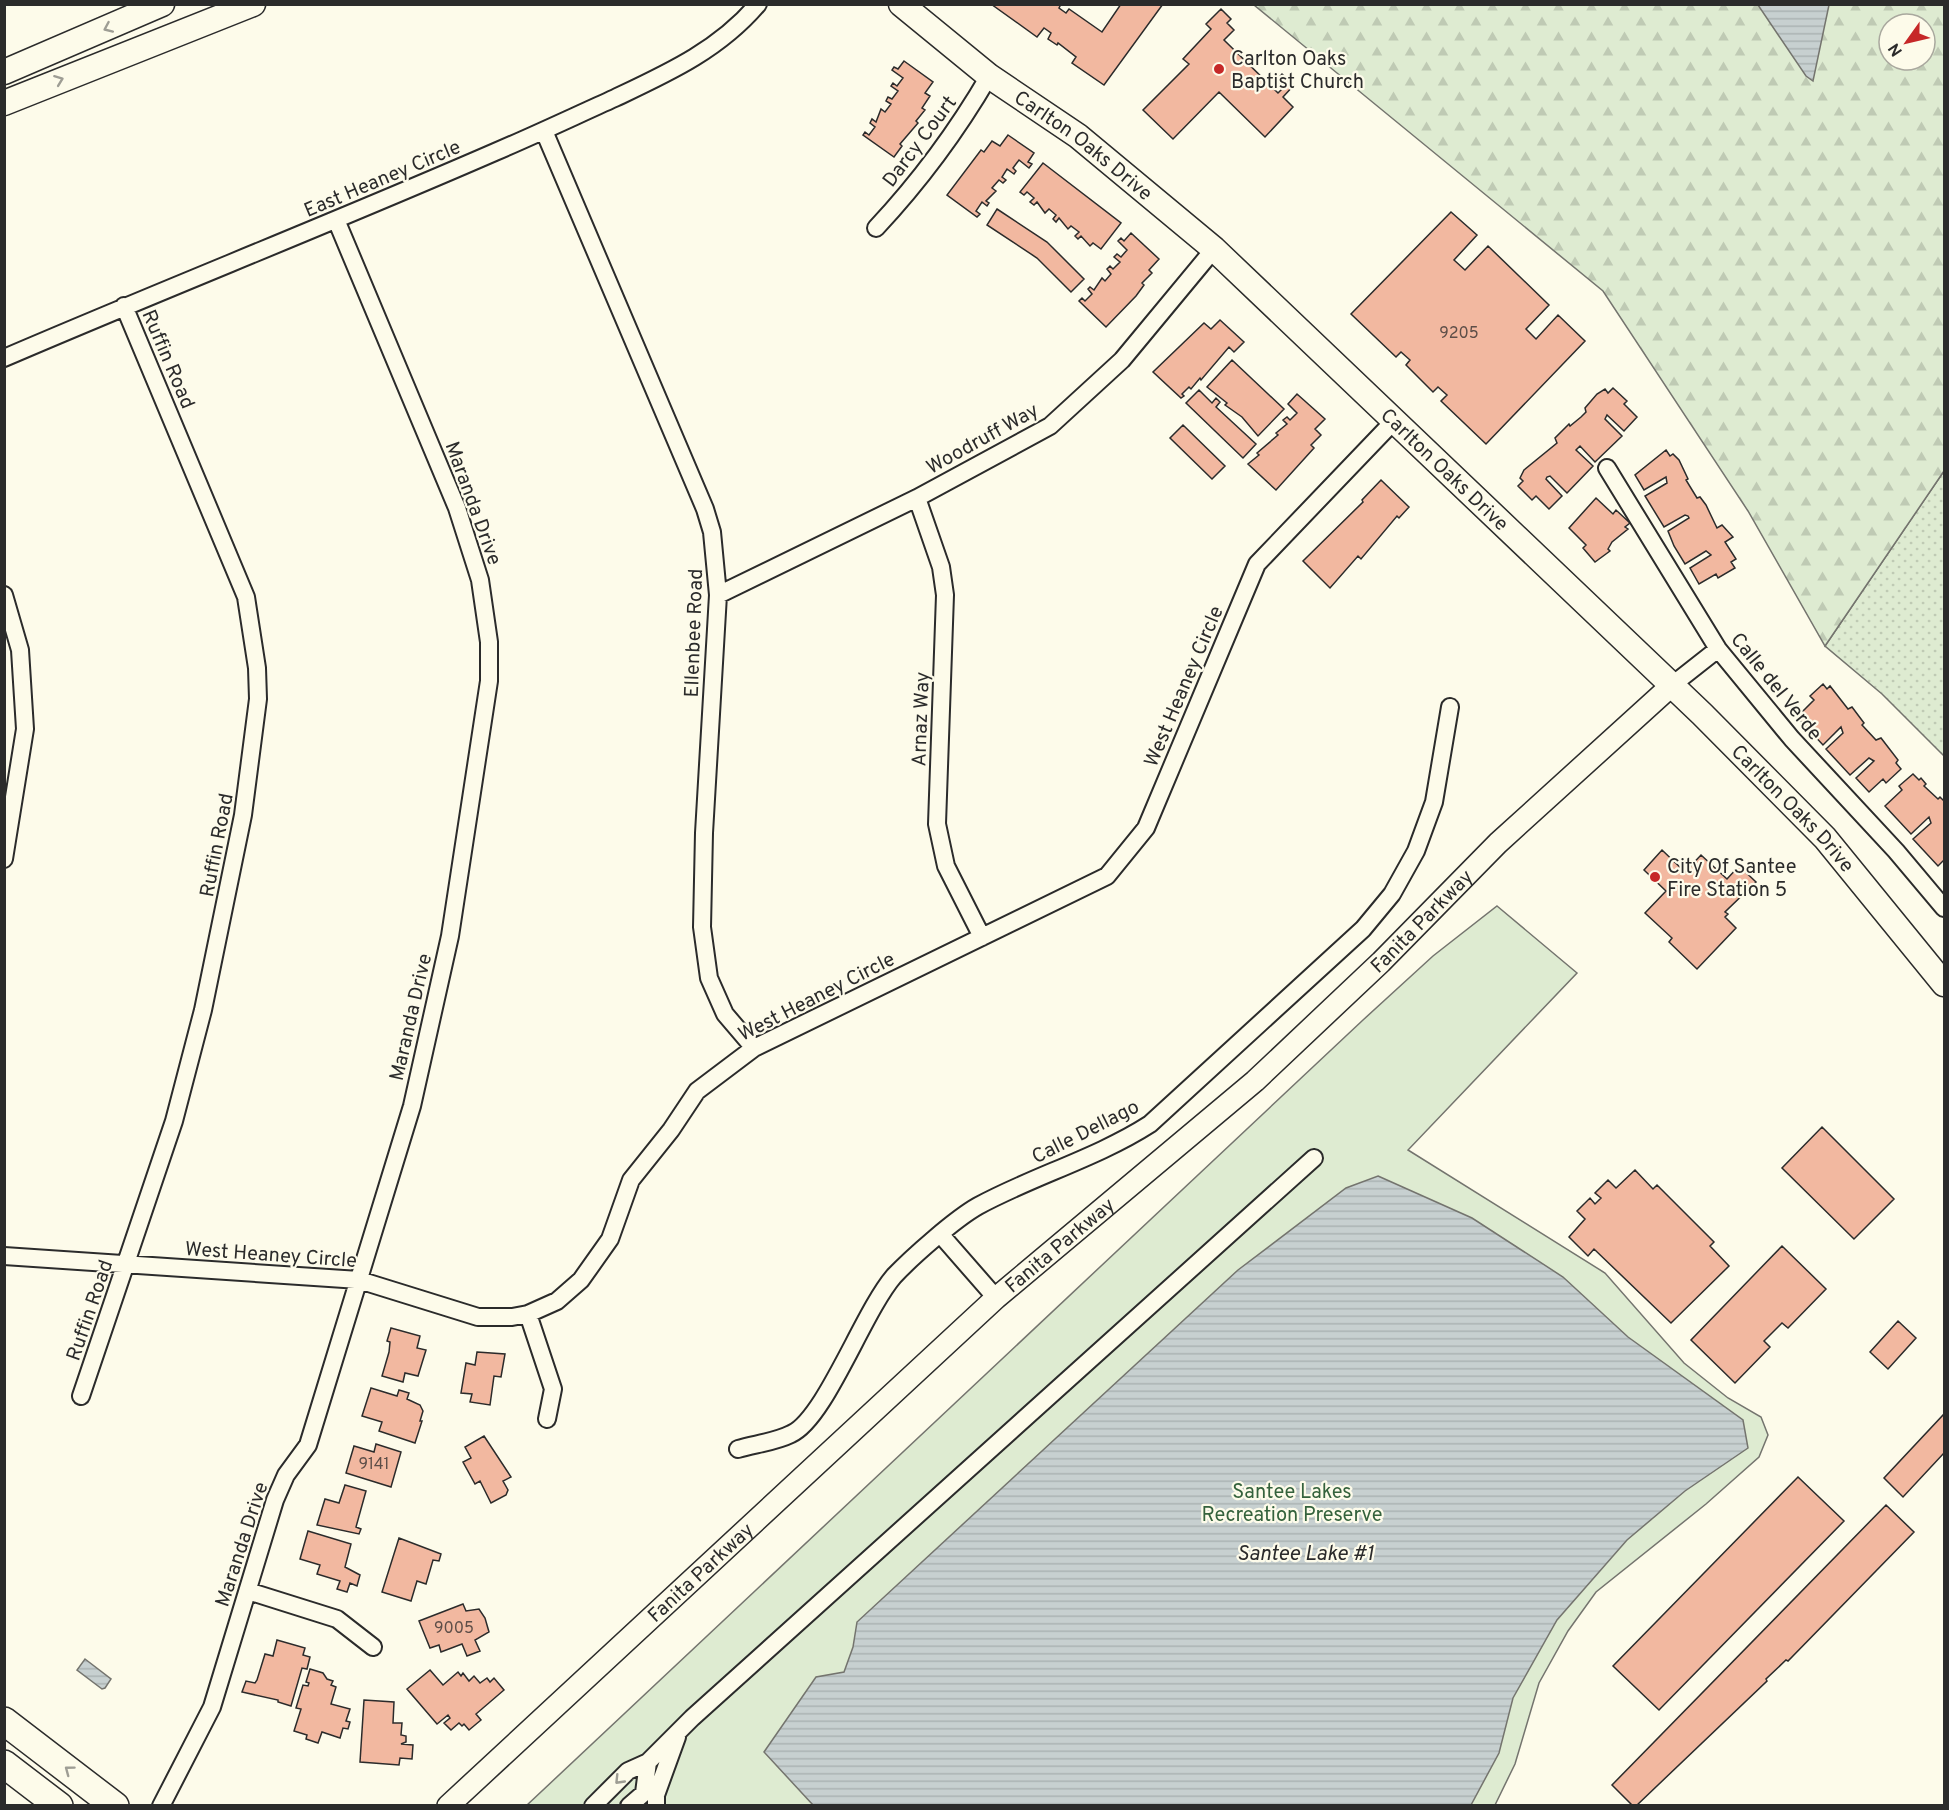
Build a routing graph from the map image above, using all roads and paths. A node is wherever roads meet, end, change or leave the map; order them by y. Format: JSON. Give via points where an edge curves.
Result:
{"nodes":[{"id":1,"x":162,"y":4,"type":"edge"},
{"id":2,"x":253,"y":4,"type":"edge"},
{"id":3,"x":758,"y":4,"type":"edge"},
{"id":4,"x":901,"y":4,"type":"edge"},
{"id":5,"x":4,"y":72,"type":"edge"},
{"id":6,"x":989,"y":76,"type":"junction"},
{"id":7,"x":4,"y":102,"type":"edge"},
{"id":8,"x":544,"y":131,"type":"junction"},
{"id":9,"x":337,"y":222,"type":"junction"},
{"id":10,"x":876,"y":228,"type":"dead end"},
{"id":11,"x":1214,"y":249,"type":"junction"},
{"id":12,"x":124,"y":306,"type":"junction"},
{"id":13,"x":4,"y":358,"type":"edge"},
{"id":14,"x":1393,"y":422,"type":"junction"},
{"id":15,"x":1607,"y":468,"type":"dead end"},
{"id":16,"x":917,"y":498,"type":"junction"},
{"id":17,"x":4,"y":595,"type":"edge"},
{"id":18,"x":718,"y":595,"type":"junction"},
{"id":19,"x":1718,"y":649,"type":"junction"},
{"id":20,"x":1671,"y":686,"type":"junction"},
{"id":21,"x":1450,"y":707,"type":"dead end"},
{"id":22,"x":4,"y":859,"type":"edge"},
{"id":23,"x":1944,"y":908,"type":"edge"},
{"id":24,"x":982,"y":937,"type":"junction"},
{"id":25,"x":1944,"y":984,"type":"edge"},
{"id":26,"x":754,"y":1048,"type":"junction"},
{"id":27,"x":1314,"y":1158,"type":"dead end"},
{"id":28,"x":940,"y":1235,"type":"junction"},
{"id":29,"x":4,"y":1256,"type":"edge"},
{"id":30,"x":127,"y":1264,"type":"junction"},
{"id":31,"x":359,"y":1281,"type":"junction"},
{"id":32,"x":996,"y":1298,"type":"junction"},
{"id":33,"x":528,"y":1314,"type":"junction"},
{"id":34,"x":81,"y":1396,"type":"dead end"},
{"id":35,"x":548,"y":1419,"type":"dead end"},
{"id":36,"x":738,"y":1449,"type":"dead end"},
{"id":37,"x":248,"y":1591,"type":"junction"},
{"id":38,"x":373,"y":1647,"type":"dead end"},
{"id":39,"x":4,"y":1720,"type":"edge"},
{"id":40,"x":679,"y":1731,"type":"junction"},
{"id":41,"x":648,"y":1762,"type":"junction"},
{"id":42,"x":4,"y":1764,"type":"edge"},
{"id":43,"x":59,"y":1806,"type":"edge"},
{"id":44,"x":115,"y":1806,"type":"edge"},
{"id":45,"x":161,"y":1806,"type":"edge"},
{"id":46,"x":448,"y":1806,"type":"edge"},
{"id":47,"x":593,"y":1806,"type":"edge"},
{"id":48,"x":629,"y":1806,"type":"edge"},
{"id":49,"x":656,"y":1806,"type":"edge"}],
"edges":[{"from":1,"to":5,"type":"main road","one_way":true},
{"from":7,"to":2,"type":"main road","one_way":true},
{"from":3,"to":8,"type":"street","name":"East Heaney Circle","via":[[734,30],[695,58]]},
{"from":4,"to":6,"type":"main road","name":"Carlton Oaks Drive"},
{"from":6,"to":10,"type":"street","name":"Darcy Court","via":[[969,111],[912,189]]},
{"from":6,"to":11,"type":"main road","name":"Carlton Oaks Drive","via":[[1078,136]]},
{"from":8,"to":9,"type":"street","name":"East Heaney Circle"},
{"from":8,"to":18,"type":"street","name":"Ellenbee Road","via":[[705,509],[715,551]]},
{"from":9,"to":12,"type":"street","name":"East Heaney Circle"},
{"from":9,"to":31,"type":"street","name":"Maranda Drive","via":[[474,556],[489,655],[489,681],[450,936],[412,1106]]},
{"from":11,"to":14,"type":"main road","name":"Carlton Oaks Drive"},
{"from":11,"to":16,"type":"street","name":"Woodruff Way","via":[[1122,360],[1050,426]]},
{"from":12,"to":13,"type":"street","name":"East Heaney Circle"},
{"from":12,"to":30,"type":"street","name":"Ruffin Road","via":[[246,597],[258,699],[243,815],[210,980],[174,1121]]},
{"from":14,"to":20,"type":"main road","name":"Carlton Oaks Drive"},
{"from":14,"to":24,"type":"street","name":"West Heaney Circle","via":[[1257,564],[1146,828],[1107,876]]},
{"from":15,"to":19,"type":"street","name":"Calle del Verde"},
{"from":16,"to":18,"type":"street","name":"Woodruff Way"},
{"from":16,"to":24,"type":"street","name":"Arnaz Way","via":[[941,567],[945,595],[937,824],[946,866]]},
{"from":17,"to":22,"type":"street","via":[[20,650],[25,729]]},
{"from":18,"to":26,"type":"street","name":"Ellenbee Road","via":[[702,927],[709,978],[725,1014]]},
{"from":19,"to":20,"type":"street"},
{"from":19,"to":23,"type":"street","name":"Calle del Verde","via":[[1792,739]]},
{"from":20,"to":25,"type":"main road","name":"Carlton Oaks Drive","via":[[1825,837]]},
{"from":20,"to":32,"type":"street","name":"Fanita Parkway","via":[[1498,843],[1381,962],[1255,1081]]},
{"from":21,"to":28,"type":"street","name":"Calle Dellago","via":[[1426,827],[1404,874],[1363,929],[1150,1124],[976,1207]]},
{"from":24,"to":26,"type":"street","name":"West Heaney Circle"},
{"from":26,"to":33,"type":"street","name":"West Heaney Circle","via":[[697,1091],[632,1180],[610,1239],[581,1280],[557,1300]]},
{"from":27,"to":40,"type":"street"},
{"from":28,"to":32,"type":"street"},
{"from":28,"to":36,"type":"street","name":"Calle Dellago","via":[[894,1276],[867,1316],[816,1412],[792,1434]]},
{"from":29,"to":30,"type":"street","name":"West Heaney Circle"},
{"from":30,"to":31,"type":"street","name":"West Heaney Circle"},
{"from":30,"to":34,"type":"street","name":"Ruffin Road"},
{"from":31,"to":33,"type":"street","name":"West Heaney Circle","via":[[478,1317]]},
{"from":31,"to":37,"type":"street","name":"Maranda Drive","via":[[308,1445],[286,1475],[275,1500]]},
{"from":32,"to":46,"type":"street","name":"Fanita Parkway"},
{"from":33,"to":35,"type":"street","via":[[553,1389]]},
{"from":37,"to":38,"type":"street","via":[[337,1619]]},
{"from":37,"to":45,"type":"street","name":"Maranda Drive","via":[[212,1707]]},
{"from":44,"to":39,"type":"main road","one_way":true},
{"from":40,"to":41,"type":"street"},
{"from":40,"to":49,"type":"street"},
{"from":41,"to":47,"type":"street","one_way":true,"via":[[628,1771]]},
{"from":41,"to":48,"type":"street","via":[[644,1793]]},
{"from":42,"to":43,"type":"main road"}]}
